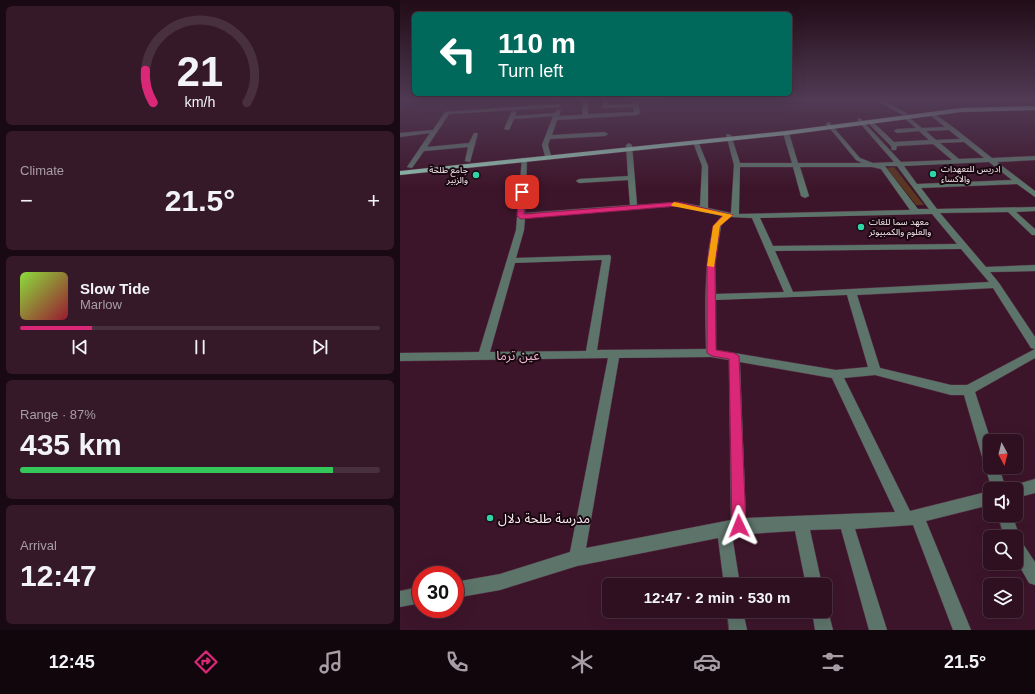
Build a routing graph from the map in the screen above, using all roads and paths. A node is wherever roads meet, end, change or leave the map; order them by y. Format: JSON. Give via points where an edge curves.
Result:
{"nodes":[{"id":1,"x":552,"y":129,"type":"edge"},
{"id":2,"x":799,"y":129,"type":"edge"},
{"id":3,"x":809,"y":129,"type":"edge"},
{"id":4,"x":833,"y":129,"type":"edge"},
{"id":5,"x":867,"y":129,"type":"edge"},
{"id":6,"x":877,"y":129,"type":"edge"},
{"id":7,"x":930,"y":129,"type":"edge"},
{"id":8,"x":953,"y":129,"type":"edge"},
{"id":9,"x":921,"y":130,"type":"junction"},
{"id":10,"x":436,"y":131,"type":"joint"},
{"id":11,"x":898,"y":131,"type":"dead end"},
{"id":12,"x":786,"y":133,"type":"junction"},
{"id":13,"x":476,"y":134,"type":"dead end"},
{"id":14,"x":606,"y":134,"type":"dead end"},
{"id":15,"x":400,"y":135,"type":"edge"},
{"id":16,"x":549,"y":137,"type":"junction"},
{"id":17,"x":729,"y":137,"type":"junction"},
{"id":18,"x":966,"y":140,"type":"junction"},
{"id":19,"x":696,"y":142,"type":"junction"},
{"id":20,"x":935,"y":142,"type":"junction"},
{"id":21,"x":892,"y":144,"type":"junction"},
{"id":22,"x":471,"y":145,"type":"junction"},
{"id":23,"x":629,"y":146,"type":"junction"},
{"id":24,"x":423,"y":148,"type":"junction"},
{"id":25,"x":887,"y":150,"type":"junction"},
{"id":26,"x":548,"y":154,"type":"junction"},
{"id":27,"x":1035,"y":158,"type":"edge"},
{"id":28,"x":524,"y":159,"type":"junction"},
{"id":29,"x":991,"y":160,"type":"junction"},
{"id":30,"x":468,"y":161,"type":"junction"},
{"id":31,"x":957,"y":161,"type":"junction"},
{"id":32,"x":737,"y":164,"type":"junction"},
{"id":33,"x":796,"y":164,"type":"junction"},
{"id":34,"x":872,"y":164,"type":"junction"},
{"id":35,"x":899,"y":164,"type":"junction"},
{"id":36,"x":410,"y":167,"type":"junction"},
{"id":37,"x":400,"y":168,"type":"edge"},
{"id":38,"x":400,"y":172,"type":"edge"},
{"id":39,"x":631,"y":178,"type":"junction"},
{"id":40,"x":579,"y":181,"type":"dead end"},
{"id":41,"x":1019,"y":182,"type":"junction"},
{"id":42,"x":914,"y":186,"type":"junction"},
{"id":43,"x":1035,"y":195,"type":"edge"},
{"id":44,"x":805,"y":196,"type":"dead end"},
{"id":45,"x":634,"y":208,"type":"junction"},
{"id":46,"x":1035,"y":209,"type":"edge"},
{"id":47,"x":704,"y":210,"type":"junction"},
{"id":48,"x":1010,"y":210,"type":"junction"},
{"id":49,"x":916,"y":212,"type":"junction"},
{"id":50,"x":935,"y":212,"type":"junction"},
{"id":51,"x":732,"y":215,"type":"junction"},
{"id":52,"x":755,"y":215,"type":"junction"},
{"id":53,"x":521,"y":216,"type":"junction"},
{"id":54,"x":1035,"y":233,"type":"edge"},
{"id":55,"x":964,"y":246,"type":"junction"},
{"id":56,"x":770,"y":249,"type":"junction"},
{"id":57,"x":511,"y":261,"type":"junction"},
{"id":58,"x":1035,"y":268,"type":"edge"},
{"id":59,"x":983,"y":270,"type":"junction"},
{"id":60,"x":996,"y":285,"type":"junction"},
{"id":61,"x":851,"y":292,"type":"junction"},
{"id":62,"x":790,"y":295,"type":"junction"},
{"id":63,"x":712,"y":297,"type":"junction"},
{"id":64,"x":1035,"y":345,"type":"edge"},
{"id":65,"x":712,"y":353,"type":"junction"},
{"id":66,"x":1035,"y":353,"type":"edge"},
{"id":67,"x":591,"y":354,"type":"junction"},
{"id":68,"x":614,"y":354,"type":"junction"},
{"id":69,"x":483,"y":356,"type":"junction"},
{"id":70,"x":734,"y":356,"type":"junction"},
{"id":71,"x":400,"y":357,"type":"edge"},
{"id":72,"x":875,"y":371,"type":"junction"},
{"id":73,"x":836,"y":374,"type":"junction"},
{"id":74,"x":969,"y":390,"type":"junction"},
{"id":75,"x":983,"y":437,"type":"edge"},
{"id":76,"x":1035,"y":486,"type":"edge"},
{"id":77,"x":1023,"y":489,"type":"edge"},
{"id":78,"x":983,"y":500,"type":"edge"},
{"id":79,"x":912,"y":518,"type":"junction"},
{"id":80,"x":846,"y":522,"type":"junction"},
{"id":81,"x":801,"y":523,"type":"junction"},
{"id":82,"x":732,"y":527,"type":"junction"},
{"id":83,"x":1023,"y":557,"type":"edge"},
{"id":84,"x":577,"y":558,"type":"junction"},
{"id":85,"x":1035,"y":577,"type":"edge"},
{"id":86,"x":732,"y":578,"type":"edge"},
{"id":87,"x":813,"y":578,"type":"edge"},
{"id":88,"x":464,"y":588,"type":"edge"},
{"id":89,"x":412,"y":597,"type":"edge"},
{"id":90,"x":400,"y":599,"type":"edge"},
{"id":91,"x":736,"y":618,"type":"edge"},
{"id":92,"x":821,"y":618,"type":"edge"},
{"id":93,"x":738,"y":630,"type":"edge"},
{"id":94,"x":824,"y":630,"type":"edge"},
{"id":95,"x":878,"y":630,"type":"edge"},
{"id":96,"x":962,"y":630,"type":"edge"}],
"edges":[{"from":1,"to":16,"type":"street"},
{"from":2,"to":17,"type":"main road"},
{"from":3,"to":12,"type":"main road"},
{"from":4,"to":34,"type":"street","via":[[858,159]]},
{"from":5,"to":25,"type":"street"},
{"from":6,"to":21,"type":"street"},
{"from":7,"to":9,"type":"street"},
{"from":8,"to":18,"type":"street"},
{"from":9,"to":11,"type":"street"},
{"from":9,"to":20,"type":"street"},
{"from":10,"to":15,"type":"street"},
{"from":10,"to":24,"type":"street"},
{"from":12,"to":17,"type":"main road"},
{"from":12,"to":33,"type":"street"},
{"from":13,"to":22,"type":"street"},
{"from":14,"to":16,"type":"street"},
{"from":16,"to":26,"type":"street","via":[[545,147]]},
{"from":17,"to":19,"type":"main road"},
{"from":17,"to":23,"type":"main road"},
{"from":17,"to":32,"type":"street"},
{"from":18,"to":20,"type":"street"},
{"from":18,"to":29,"type":"street"},
{"from":19,"to":23,"type":"main road"},
{"from":19,"to":47,"type":"street","via":[[705,166]]},
{"from":20,"to":21,"type":"street"},
{"from":20,"to":31,"type":"street"},
{"from":21,"to":25,"type":"street","via":[[894,149]]},
{"from":22,"to":24,"type":"street"},
{"from":22,"to":30,"type":"street"},
{"from":23,"to":26,"type":"main road"},
{"from":23,"to":39,"type":"street"},
{"from":24,"to":36,"type":"street"},
{"from":25,"to":35,"type":"street"},
{"from":26,"to":28,"type":"main road"},
{"from":26,"to":30,"type":"main road"},
{"from":27,"to":29,"type":"street"},
{"from":28,"to":38,"type":"main road"},
{"from":28,"to":53,"type":"street"},
{"from":29,"to":31,"type":"street"},
{"from":29,"to":41,"type":"street"},
{"from":30,"to":36,"type":"main road"},
{"from":31,"to":35,"type":"street"},
{"from":32,"to":33,"type":"street"},
{"from":32,"to":51,"type":"street"},
{"from":33,"to":34,"type":"street"},
{"from":33,"to":44,"type":"street"},
{"from":34,"to":35,"type":"street"},
{"from":34,"to":49,"type":"street","via":[[883,168]]},
{"from":35,"to":42,"type":"street"},
{"from":36,"to":37,"type":"main road"},
{"from":39,"to":40,"type":"street"},
{"from":39,"to":45,"type":"street"},
{"from":41,"to":42,"type":"street"},
{"from":41,"to":43,"type":"street"},
{"from":42,"to":50,"type":"street"},
{"from":45,"to":47,"type":"street","via":[[678,204]]},
{"from":45,"to":53,"type":"street"},
{"from":46,"to":48,"type":"street"},
{"from":47,"to":51,"type":"street"},
{"from":48,"to":50,"type":"street"},
{"from":48,"to":54,"type":"street"},
{"from":49,"to":50,"type":"street"},
{"from":49,"to":52,"type":"street"},
{"from":50,"to":55,"type":"street"},
{"from":51,"to":52,"type":"street"},
{"from":51,"to":63,"type":"street","via":[[722,219],[716,226],[711,265]]},
{"from":52,"to":56,"type":"street"},
{"from":53,"to":57,"type":"street","via":[[520,230]]},
{"from":55,"to":56,"type":"street"},
{"from":55,"to":59,"type":"street"},
{"from":56,"to":62,"type":"street"},
{"from":57,"to":67,"type":"street","via":[[607,257]]},
{"from":57,"to":69,"type":"street"},
{"from":58,"to":59,"type":"street"},
{"from":59,"to":60,"type":"street"},
{"from":60,"to":61,"type":"street"},
{"from":60,"to":64,"type":"street"},
{"from":61,"to":62,"type":"street"},
{"from":61,"to":72,"type":"street"},
{"from":62,"to":63,"type":"street"},
{"from":63,"to":65,"type":"street"},
{"from":65,"to":68,"type":"street"},
{"from":65,"to":70,"type":"street"},
{"from":66,"to":74,"type":"street"},
{"from":67,"to":68,"type":"street"},
{"from":67,"to":69,"type":"street"},
{"from":68,"to":84,"type":"street"},
{"from":69,"to":71,"type":"street"},
{"from":70,"to":73,"type":"street"},
{"from":70,"to":82,"type":"street"},
{"from":72,"to":73,"type":"street"},
{"from":72,"to":74,"type":"street","via":[[950,390]]},
{"from":73,"to":79,"type":"street"},
{"from":74,"to":75,"type":"street"},
{"from":76,"to":77,"type":"street"},
{"from":78,"to":79,"type":"street"},
{"from":79,"to":80,"type":"street"},
{"from":79,"to":96,"type":"street"},
{"from":80,"to":81,"type":"street"},
{"from":80,"to":95,"type":"street"},
{"from":81,"to":82,"type":"street"},
{"from":81,"to":87,"type":"street"},
{"from":82,"to":84,"type":"street"},
{"from":82,"to":86,"type":"street"},
{"from":83,"to":85,"type":"street"},
{"from":84,"to":88,"type":"street","via":[[500,582]]},
{"from":89,"to":90,"type":"street"},
{"from":91,"to":93,"type":"street"},
{"from":92,"to":94,"type":"street"}]}
